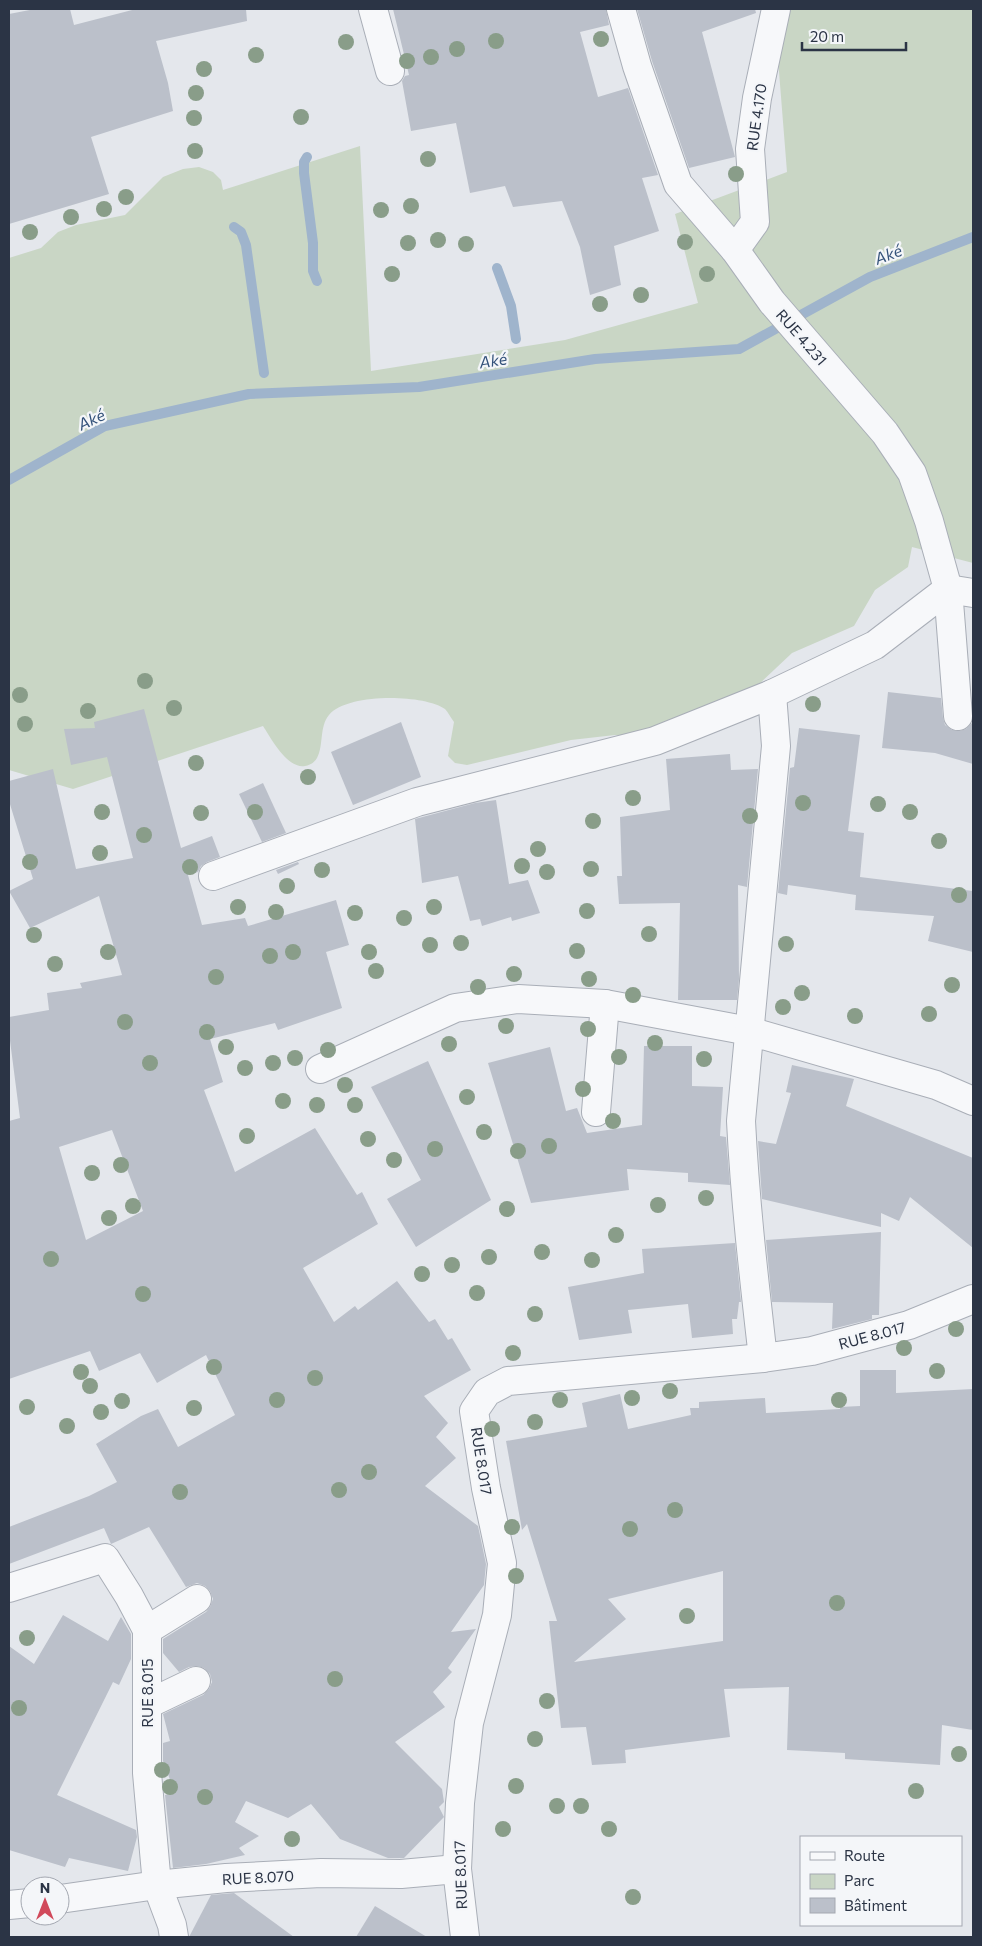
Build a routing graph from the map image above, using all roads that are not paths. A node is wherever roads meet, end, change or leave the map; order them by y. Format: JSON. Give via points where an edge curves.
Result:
{"nodes":[{"id":1,"x":373,"y":9,"type":"edge"},
{"id":2,"x":621,"y":9,"type":"edge"},
{"id":3,"x":776,"y":9,"type":"edge"},
{"id":4,"x":390,"y":71,"type":"dead end"},
{"id":5,"x":735,"y":250,"type":"junction"},
{"id":6,"x":961,"y":591,"type":"edge"},
{"id":7,"x":772,"y":694,"type":"junction"},
{"id":8,"x":958,"y":716,"type":"dead end"},
{"id":9,"x":213,"y":876,"type":"dead end"},
{"id":10,"x":605,"y":1004,"type":"junction"},
{"id":11,"x":749,"y":1031,"type":"junction"},
{"id":12,"x":320,"y":1069,"type":"dead end"},
{"id":13,"x":973,"y":1101,"type":"edge"},
{"id":14,"x":596,"y":1112,"type":"dead end"},
{"id":15,"x":973,"y":1299,"type":"edge"},
{"id":16,"x":764,"y":1358,"type":"junction"},
{"id":17,"x":9,"y":1588,"type":"edge"},
{"id":18,"x":197,"y":1599,"type":"dead end"},
{"id":19,"x":147,"y":1630,"type":"junction"},
{"id":20,"x":196,"y":1681,"type":"dead end"},
{"id":21,"x":148,"y":1704,"type":"junction"},
{"id":22,"x":458,"y":1869,"type":"junction"},
{"id":23,"x":157,"y":1885,"type":"junction"},
{"id":24,"x":70,"y":1898,"type":"edge"},
{"id":25,"x":174,"y":1937,"type":"edge"},
{"id":26,"x":465,"y":1937,"type":"edge"}],
"edges":[{"from":1,"to":4,"type":"street"},
{"from":2,"to":5,"type":"street","name":"RUE 4.231","via":[[636,66],[678,184]]},
{"from":3,"to":5,"type":"street","name":"RUE 4.170","via":[[750,149],[755,222]]},
{"from":5,"to":6,"type":"street","name":"RUE 4.231","via":[[772,302],[885,432],[912,474]]},
{"from":6,"to":7,"type":"street","via":[[875,645]]},
{"from":6,"to":8,"type":"street","name":"RUE 4.231","via":[[955,673]]},
{"from":7,"to":9,"type":"street","via":[[654,741],[417,802]]},
{"from":7,"to":11,"type":"street","via":[[776,746]]},
{"from":10,"to":11,"type":"street"},
{"from":10,"to":12,"type":"street","via":[[518,998],[455,1008]]},
{"from":10,"to":14,"type":"street"},
{"from":11,"to":13,"type":"street","via":[[936,1085]]},
{"from":11,"to":16,"type":"street","via":[[742,1121],[744,1177]]},
{"from":15,"to":16,"type":"street","name":"RUE 8.017","via":[[909,1325],[812,1351]]},
{"from":16,"to":22,"type":"street","name":"RUE 8.017","via":[[508,1381],[487,1392],[474,1410],[502,1563],[498,1615],[469,1723],[460,1804]]},
{"from":17,"to":19,"type":"street","name":"RUE 8.015","via":[[104,1558]]},
{"from":18,"to":19,"type":"street"},
{"from":19,"to":21,"type":"street","name":"RUE 8.015"},
{"from":20,"to":21,"type":"street"},
{"from":21,"to":23,"type":"street","name":"RUE 8.015","via":[[147,1774]]},
{"from":22,"to":23,"type":"street","name":"RUE 8.070","via":[[401,1874],[226,1878]]},
{"from":22,"to":26,"type":"street","name":"RUE 8.017"},
{"from":23,"to":24,"type":"street","name":"RUE 8.070"},
{"from":23,"to":25,"type":"street","name":"RUE 8.015"}]}
